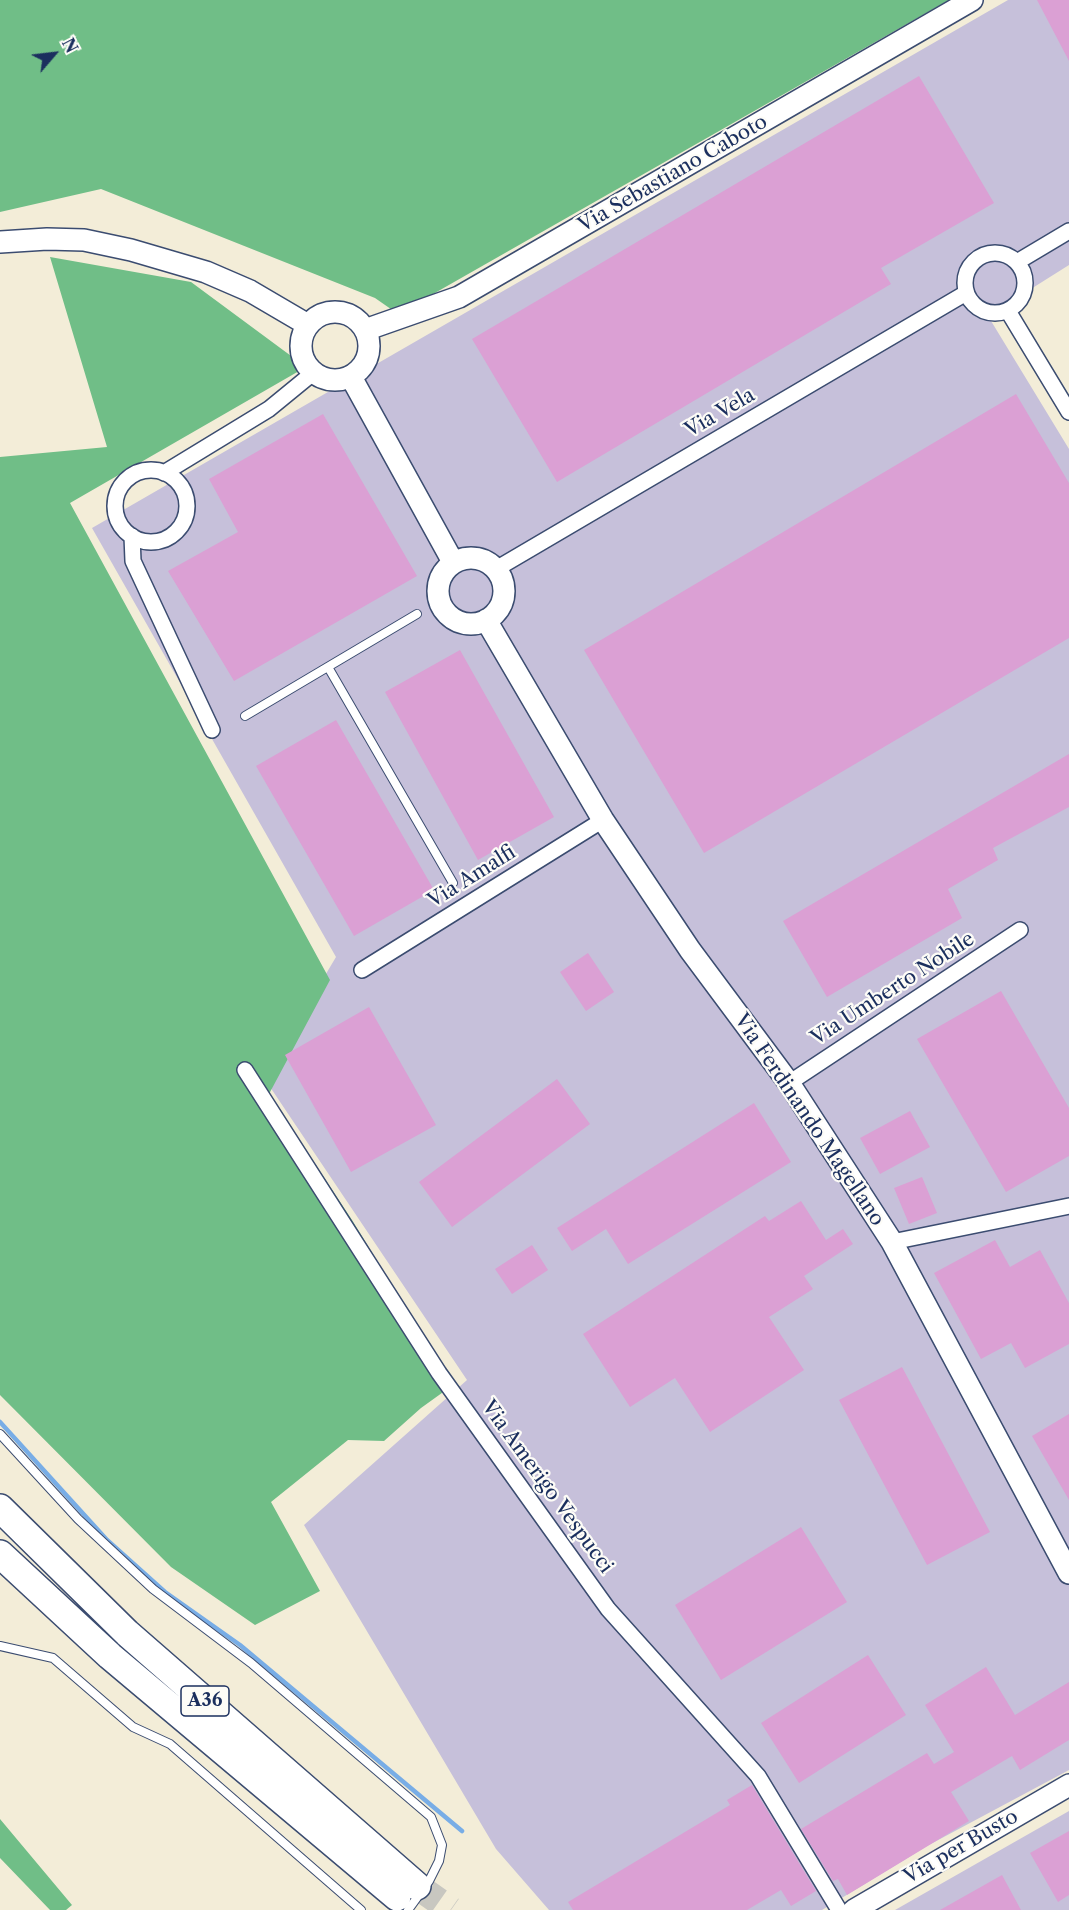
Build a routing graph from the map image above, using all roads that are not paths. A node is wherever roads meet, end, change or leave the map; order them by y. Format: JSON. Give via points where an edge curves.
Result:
{"nodes":[{"id":1,"x":972,"y":0,"type":"edge"},
{"id":2,"x":1069,"y":231,"type":"edge"},
{"id":3,"x":0,"y":242,"type":"edge"},
{"id":4,"x":1017,"y":262,"type":"junction"},
{"id":5,"x":966,"y":293,"type":"junction"},
{"id":6,"x":1008,"y":311,"type":"junction"},
{"id":7,"x":308,"y":324,"type":"junction"},
{"id":8,"x":365,"y":330,"type":"junction"},
{"id":9,"x":313,"y":373,"type":"junction"},
{"id":10,"x":351,"y":376,"type":"junction"},
{"id":11,"x":1069,"y":412,"type":"edge"},
{"id":12,"x":164,"y":473,"type":"junction"},
{"id":13,"x":132,"y":536,"type":"junction"},
{"id":14,"x":453,"y":562,"type":"junction"},
{"id":15,"x":496,"y":569,"type":"junction"},
{"id":16,"x":417,"y":614,"type":"dead end"},
{"id":17,"x":486,"y":620,"type":"junction"},
{"id":18,"x":328,"y":667,"type":"junction"},
{"id":19,"x":245,"y":716,"type":"dead end"},
{"id":20,"x":212,"y":730,"type":"dead end"},
{"id":21,"x":603,"y":820,"type":"junction"},
{"id":22,"x":453,"y":883,"type":"dead end"},
{"id":23,"x":1020,"y":930,"type":"dead end"},
{"id":24,"x":362,"y":970,"type":"dead end"},
{"id":25,"x":245,"y":1070,"type":"dead end"},
{"id":26,"x":789,"y":1083,"type":"junction"},
{"id":27,"x":1069,"y":1206,"type":"edge"},
{"id":28,"x":892,"y":1242,"type":"junction"},
{"id":29,"x":0,"y":1434,"type":"edge"},
{"id":30,"x":0,"y":1508,"type":"edge"},
{"id":31,"x":0,"y":1554,"type":"edge"},
{"id":32,"x":1069,"y":1574,"type":"edge"},
{"id":33,"x":0,"y":1646,"type":"edge"},
{"id":34,"x":1069,"y":1785,"type":"edge"},
{"id":35,"x":407,"y":1898,"type":"edge"},
{"id":36,"x":361,"y":1910,"type":"edge"},
{"id":37,"x":838,"y":1910,"type":"edge"},
{"id":38,"x":854,"y":1910,"type":"edge"}],
"edges":[{"from":1,"to":8,"type":"street","name":"Via Sebastiano Caboto","via":[[459,297]]},
{"from":2,"to":4,"type":"street"},
{"from":3,"to":7,"type":"street","via":[[84,240],[131,250],[206,272],[250,291]]},
{"from":4,"to":5,"type":"street","via":[[999,253],[979,257],[966,273]]},
{"from":4,"to":6,"type":"street","via":[[1025,289]]},
{"from":5,"to":6,"type":"street","via":[[978,309],[999,314]]},
{"from":5,"to":15,"type":"street","name":"Via Vela"},
{"from":6,"to":11,"type":"street"},
{"from":7,"to":8,"type":"street","via":[[316,317],[338,312],[349,315]]},
{"from":7,"to":9,"type":"street","via":[[300,344],[306,365]]},
{"from":8,"to":10,"type":"street","via":[[369,351],[365,362]]},
{"from":9,"to":10,"type":"street","via":[[331,380]]},
{"from":9,"to":12,"type":"street","via":[[269,409]]},
{"from":10,"to":14,"type":"street"},
{"from":12,"to":13,"type":"street","via":[[141,472],[122,485],[115,507],[117,518]]},
{"from":12,"to":13,"type":"street","via":[[174,479],[184,494],[183,522],[166,539],[154,542]]},
{"from":13,"to":20,"type":"street","via":[[133,561]]},
{"from":14,"to":15,"type":"street","via":[[481,559]]},
{"from":14,"to":17,"type":"street","via":[[440,579],[439,601],[453,619],[475,624]]},
{"from":15,"to":17,"type":"street","via":[[504,587],[503,597]]},
{"from":16,"to":18,"type":"lane"},
{"from":17,"to":21,"type":"street","name":"Via Ferdinando Magellano"},
{"from":18,"to":19,"type":"lane"},
{"from":18,"to":22,"type":"lane"},
{"from":21,"to":24,"type":"street","name":"Via Amalfi"},
{"from":21,"to":26,"type":"street","name":"Via Ferdinando Magellano","via":[[690,950]]},
{"from":23,"to":26,"type":"street","name":"Via Umberto Nobile"},
{"from":25,"to":37,"type":"street","name":"Via Amerigo Vespucci","via":[[439,1373],[608,1609],[758,1776]]},
{"from":26,"to":28,"type":"street","name":"Via Ferdinando Magellano"},
{"from":27,"to":28,"type":"street"},
{"from":28,"to":32,"type":"street","name":"Via Ferdinando Magellano"},
{"from":29,"to":35,"type":"lane","via":[[78,1519],[153,1590],[251,1663],[431,1817],[442,1845],[439,1861],[429,1881]]},
{"from":30,"to":35,"type":"highway","number":"A36"},
{"from":31,"to":35,"type":"highway","number":"A36","via":[[110,1656]]},
{"from":33,"to":36,"type":"lane","via":[[54,1658],[133,1727],[170,1744]]},
{"from":34,"to":38,"type":"street","name":"Via per Busto"}]}
